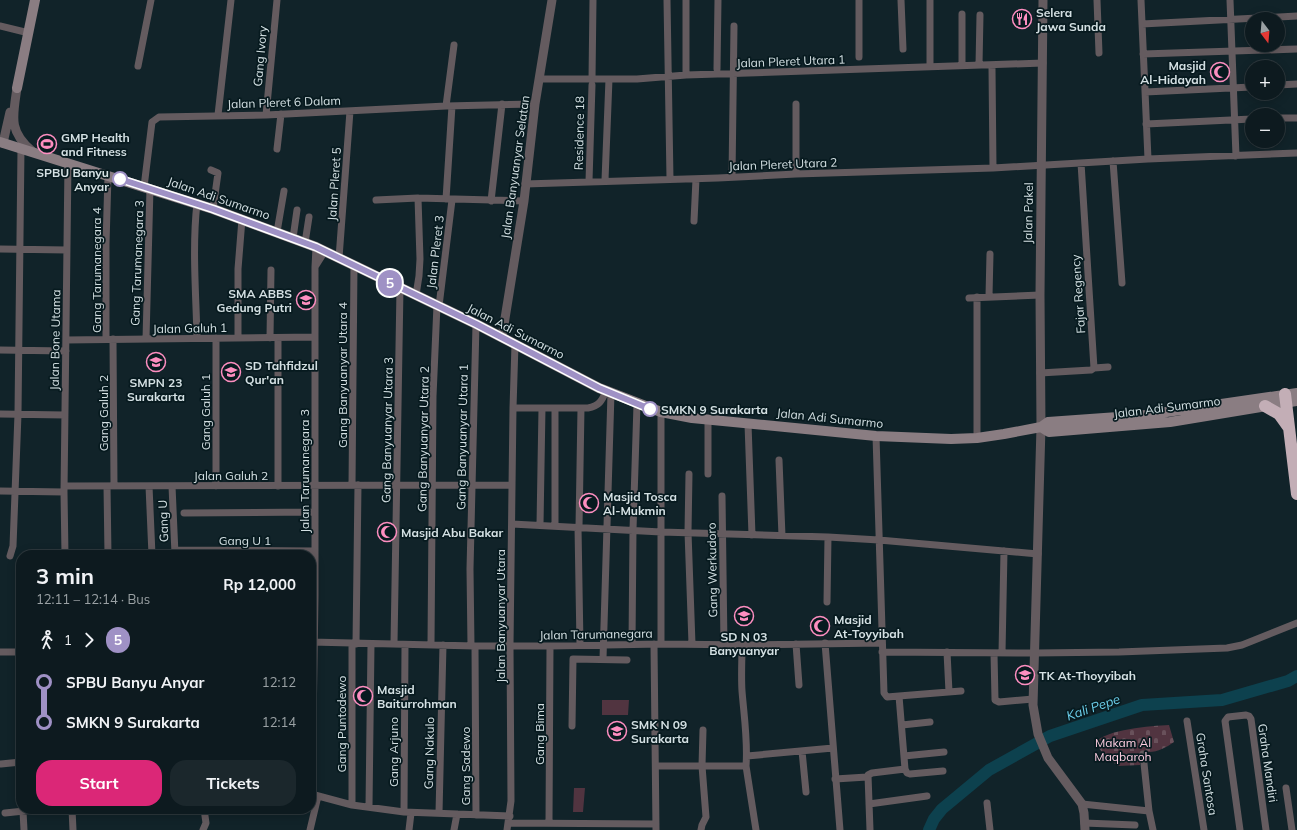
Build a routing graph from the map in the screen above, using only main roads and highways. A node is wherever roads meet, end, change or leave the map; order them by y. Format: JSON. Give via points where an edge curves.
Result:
{"nodes":[{"id":1,"x":35,"y":0,"type":"edge"},
{"id":2,"x":17,"y":88,"type":"road end"},
{"id":3,"x":1,"y":143,"type":"edge"},
{"id":4,"x":1292,"y":397,"type":"edge"},
{"id":5,"x":1265,"y":406,"type":"junction"},
{"id":6,"x":1170,"y":417,"type":"junction"},
{"id":7,"x":1294,"y":426,"type":"edge"},
{"id":8,"x":1297,"y":494,"type":"edge"}],
"edges":[{"from":1,"to":2,"type":"main road"},
{"from":3,"to":6,"type":"main road","name":"Jalan Adi Sumarmo","via":[[197,203],[320,249],[438,305],[608,392],[661,412],[708,420],[876,436],[950,439],[977,438],[1041,427],[1048,422],[1146,415]]},
{"from":4,"to":5,"type":"main road","name":"Jalan Adi Sumarmo"},
{"from":4,"to":6,"type":"main road","name":"Jalan Adi Sumarmo"},
{"from":4,"to":7,"type":"highway"},
{"from":5,"to":6,"type":"main road","name":"Jalan Adi Sumarmo"},
{"from":5,"to":7,"type":"highway"},
{"from":7,"to":8,"type":"highway"}]}
